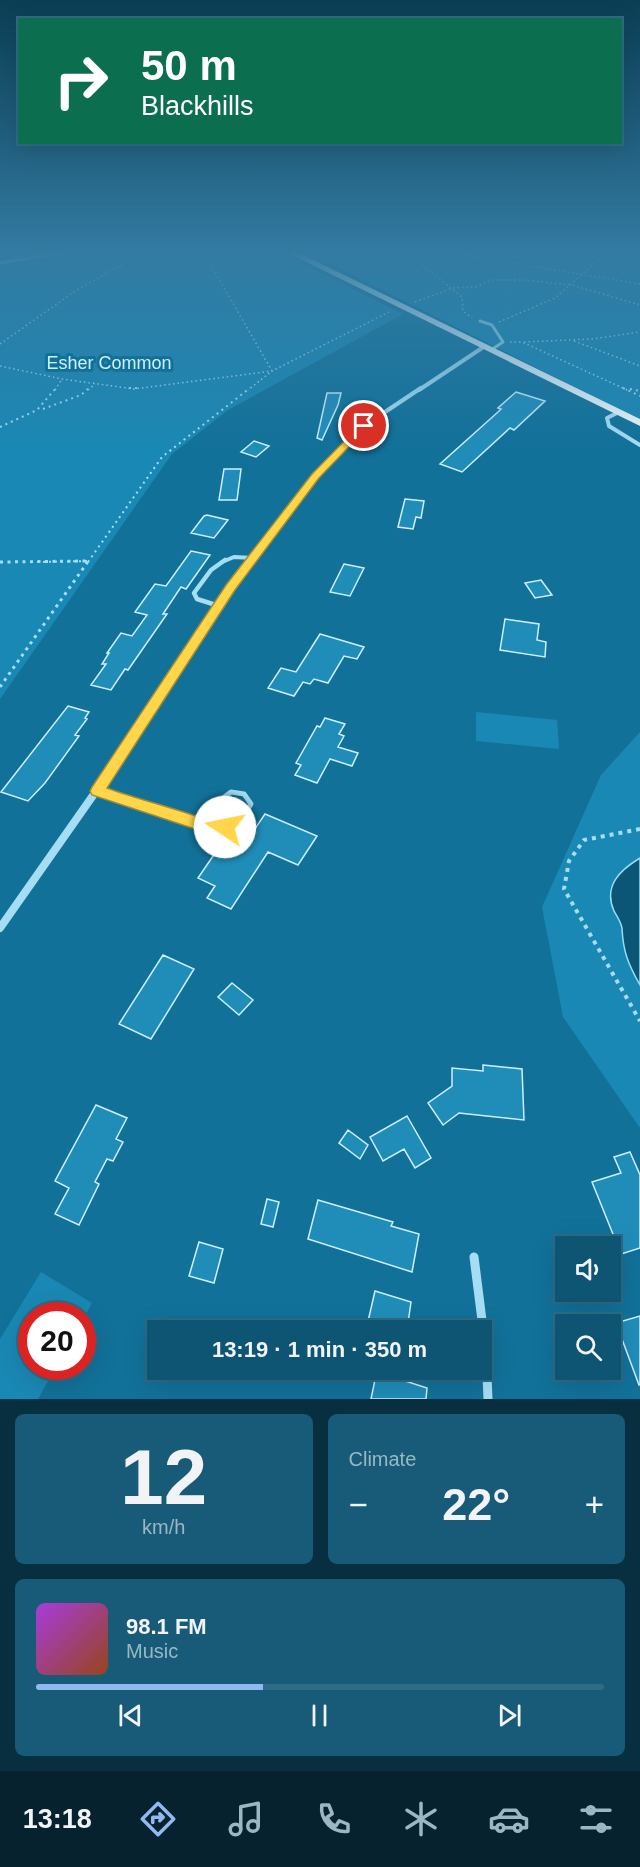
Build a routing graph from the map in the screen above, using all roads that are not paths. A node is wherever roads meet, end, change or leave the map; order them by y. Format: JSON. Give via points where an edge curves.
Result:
{"nodes":[{"id":1,"x":422,"y":318,"type":"edge"},
{"id":2,"x":480,"y":321,"type":"road end"},
{"id":3,"x":485,"y":350,"type":"junction"},
{"id":4,"x":618,"y":412,"type":"junction"},
{"id":5,"x":640,"y":423,"type":"edge"},
{"id":6,"x":640,"y":446,"type":"edge"},
{"id":7,"x":253,"y":558,"type":"junction"},
{"id":8,"x":219,"y":606,"type":"junction"},
{"id":9,"x":97,"y":791,"type":"junction"},
{"id":10,"x":194,"y":819,"type":"junction"},
{"id":11,"x":0,"y":928,"type":"edge"},
{"id":12,"x":474,"y":1257,"type":"dead end"},
{"id":13,"x":488,"y":1399,"type":"edge"}],
"edges":[{"from":1,"to":3,"type":"main road"},
{"from":2,"to":3,"type":"lane","via":[[492,325],[502,342]]},
{"from":3,"to":4,"type":"main road"},
{"from":3,"to":7,"type":"street","via":[[355,434],[316,476]]},
{"from":4,"to":5,"type":"main road"},
{"from":4,"to":6,"type":"lane","via":[[607,418],[609,426]]},
{"from":7,"to":8,"type":"street"},
{"from":7,"to":8,"type":"lane","via":[[241,556],[219,562],[197,587],[197,599]]},
{"from":8,"to":9,"type":"street"},
{"from":9,"to":10,"type":"lane","via":[[179,819]]},
{"from":9,"to":11,"type":"street"},
{"from":10,"to":10,"type":"lane","via":[[231,792],[249,798],[250,809],[236,823],[216,828]]},
{"from":12,"to":13,"type":"street"}]}
